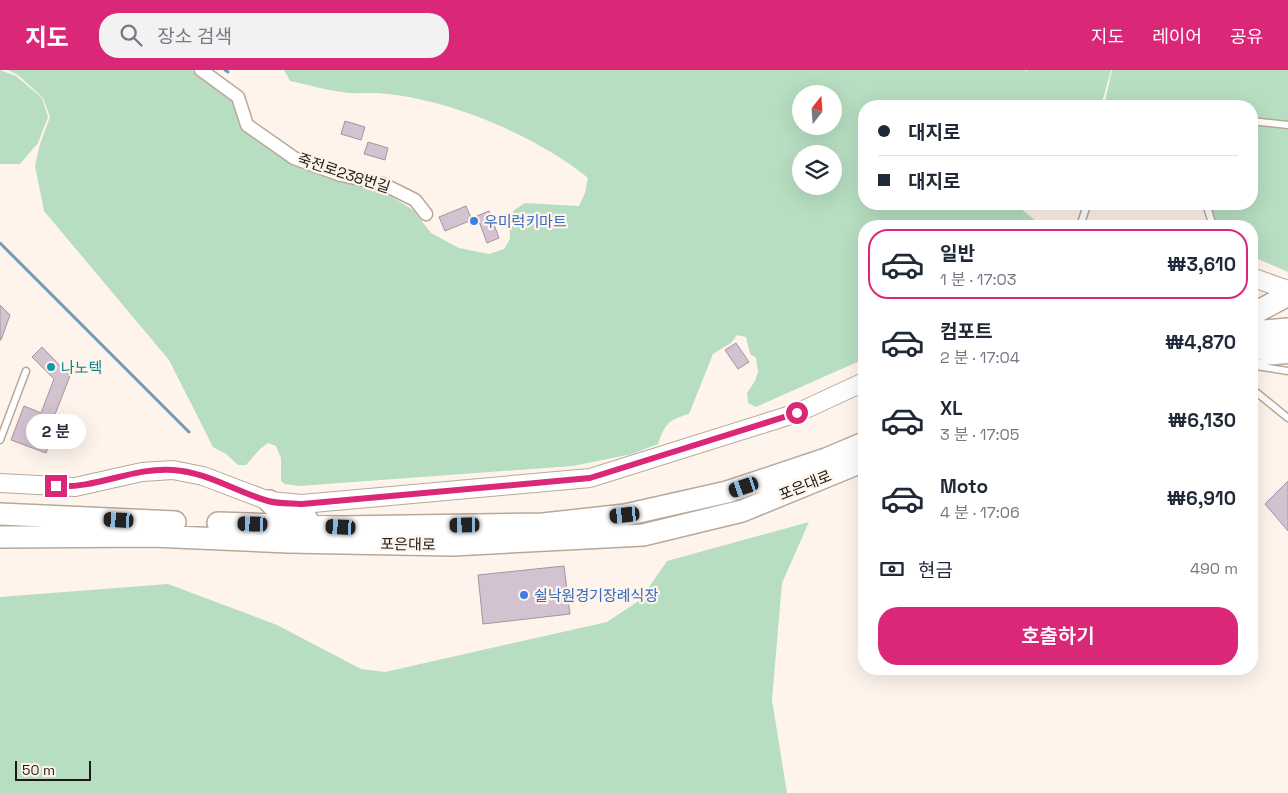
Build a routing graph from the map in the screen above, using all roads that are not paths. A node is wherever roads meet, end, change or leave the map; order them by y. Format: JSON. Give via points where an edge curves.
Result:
{"nodes":[{"id":1,"x":201,"y":70,"type":"edge"},
{"id":2,"x":1258,"y":122,"type":"edge"},
{"id":3,"x":1288,"y":126,"type":"edge"},
{"id":4,"x":426,"y":214,"type":"dead end"},
{"id":5,"x":1258,"y":279,"type":"edge"},
{"id":6,"x":1288,"y":290,"type":"edge"},
{"id":7,"x":1288,"y":295,"type":"edge"},
{"id":8,"x":1258,"y":310,"type":"edge"},
{"id":9,"x":1288,"y":330,"type":"edge"},
{"id":10,"x":1258,"y":332,"type":"edge"},
{"id":11,"x":1288,"y":348,"type":"edge"},
{"id":12,"x":1258,"y":349,"type":"edge"},
{"id":13,"x":1258,"y":357,"type":"edge"},
{"id":14,"x":1288,"y":359,"type":"edge"},
{"id":15,"x":1258,"y":362,"type":"edge"},
{"id":16,"x":1258,"y":366,"type":"edge"},
{"id":17,"x":26,"y":371,"type":"dead end"},
{"id":18,"x":1288,"y":372,"type":"edge"},
{"id":19,"x":858,"y":385,"type":"edge"},
{"id":20,"x":1258,"y":394,"type":"edge"},
{"id":21,"x":1288,"y":418,"type":"edge"},
{"id":22,"x":0,"y":440,"type":"edge"},
{"id":23,"x":858,"y":446,"type":"edge"},
{"id":24,"x":858,"y":463,"type":"edge"},
{"id":25,"x":0,"y":483,"type":"edge"},
{"id":26,"x":269,"y":501,"type":"junction"},
{"id":27,"x":0,"y":514,"type":"edge"},
{"id":28,"x":341,"y":527,"type":"junction"},
{"id":29,"x":0,"y":537,"type":"edge"},
{"id":30,"x":220,"y":537,"type":"junction"},
{"id":31,"x":0,"y":550,"type":"edge"}],
"edges":[{"from":1,"to":4,"type":"street","name":"죽전로238번길","via":[[238,97],[246,125],[294,158],[341,175],[383,184],[415,200]]},
{"from":2,"to":3,"type":"lane"},
{"from":5,"to":6,"type":"main road"},
{"from":7,"to":8,"type":"highway"},
{"from":9,"to":10,"type":"highway"},
{"from":11,"to":12,"type":"highway"},
{"from":13,"to":14,"type":"highway"},
{"from":14,"to":15,"type":"lane"},
{"from":16,"to":18,"type":"lane"},
{"from":17,"to":22,"type":"lane"},
{"from":19,"to":26,"type":"main road","via":[[797,413],[590,478],[302,504]]},
{"from":20,"to":21,"type":"lane"},
{"from":23,"to":28,"type":"highway","name":"포은대로","via":[[727,492],[625,515],[543,524]]},
{"from":24,"to":30,"type":"highway","name":"포은대로","via":[[742,511],[643,535],[453,545],[288,542]]},
{"from":25,"to":26,"type":"main road","via":[[75,488],[142,472],[173,470],[203,476]]},
{"from":26,"to":28,"type":"highway","via":[[286,514]]},
{"from":27,"to":28,"type":"highway","name":"포은대로"},
{"from":29,"to":30,"type":"highway","name":"포은대로"},
{"from":30,"to":31,"type":"highway","via":[[56,550]]}]}
